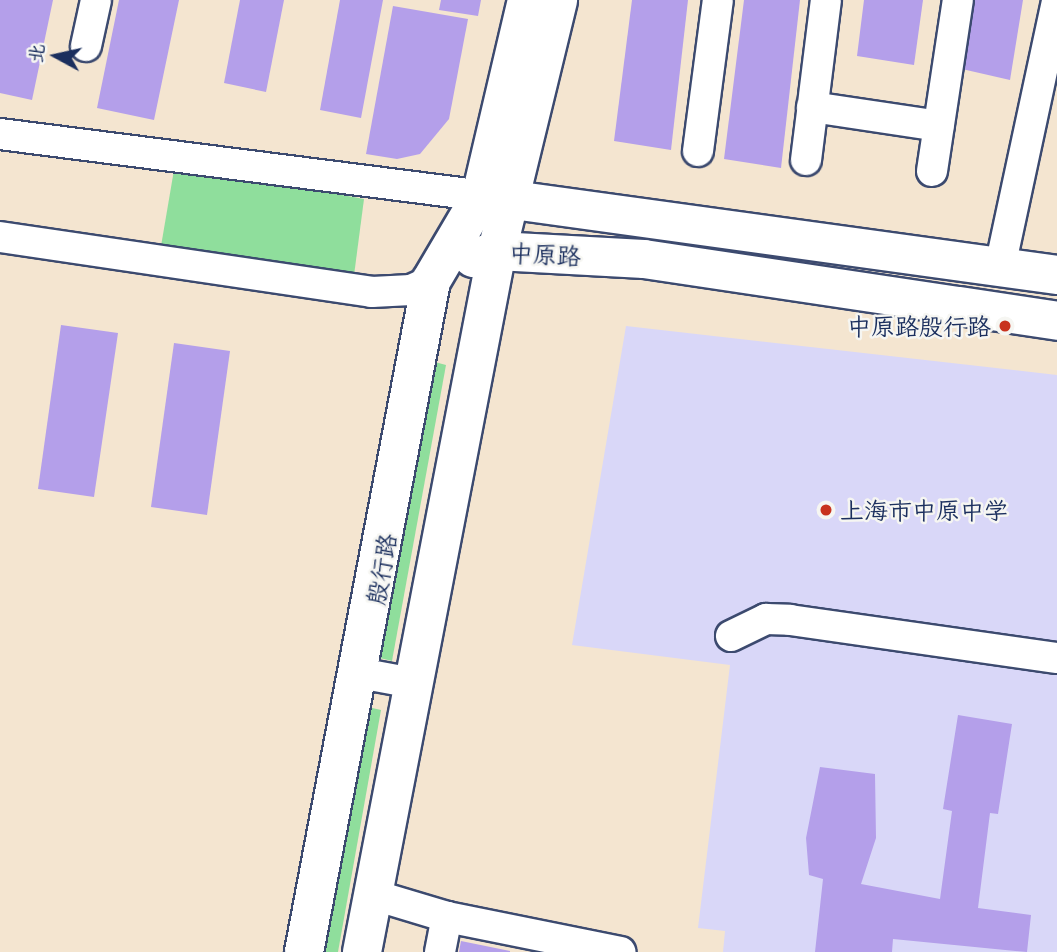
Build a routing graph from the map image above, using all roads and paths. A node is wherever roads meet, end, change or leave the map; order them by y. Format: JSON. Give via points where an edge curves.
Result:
{"nodes":[{"id":1,"x":96,"y":0,"type":"edge"},
{"id":2,"x":527,"y":0,"type":"edge"},
{"id":3,"x":558,"y":0,"type":"edge"},
{"id":4,"x":718,"y":0,"type":"edge"},
{"id":5,"x":826,"y":0,"type":"edge"},
{"id":6,"x":958,"y":0,"type":"edge"},
{"id":7,"x":1057,"y":1,"type":"edge"},
{"id":8,"x":86,"y":46,"type":"dead end"},
{"id":9,"x":812,"y":107,"type":"junction"},
{"id":10,"x":939,"y":126,"type":"junction"},
{"id":11,"x":0,"y":134,"type":"edge"},
{"id":12,"x":698,"y":151,"type":"dead end"},
{"id":13,"x":806,"y":160,"type":"dead end"},
{"id":14,"x":932,"y":171,"type":"dead end"},
{"id":15,"x":494,"y":197,"type":"junction"},
{"id":16,"x":0,"y":237,"type":"edge"},
{"id":17,"x":497,"y":251,"type":"junction"},
{"id":18,"x":1000,"y":267,"type":"junction"},
{"id":19,"x":1057,"y":275,"type":"edge"},
{"id":20,"x":431,"y":281,"type":"junction"},
{"id":21,"x":1057,"y":321,"type":"edge"},
{"id":22,"x":731,"y":636,"type":"dead end"},
{"id":23,"x":1057,"y":658,"type":"edge"},
{"id":24,"x":359,"y":673,"type":"junction"},
{"id":25,"x":413,"y":683,"type":"junction"},
{"id":26,"x":374,"y":895,"type":"junction"},
{"id":27,"x":447,"y":917,"type":"junction"},
{"id":28,"x":574,"y":948,"type":"edge"},
{"id":29,"x":304,"y":952,"type":"edge"},
{"id":30,"x":362,"y":952,"type":"edge"},
{"id":31,"x":440,"y":952,"type":"edge"},
{"id":32,"x":620,"y":952,"type":"edge"}],
"edges":[{"from":1,"to":8,"type":"street"},
{"from":2,"to":15,"type":"main road","name":"殷行路"},
{"from":3,"to":15,"type":"main road","name":"殷行路"},
{"from":4,"to":12,"type":"street"},
{"from":5,"to":9,"type":"street"},
{"from":6,"to":10,"type":"street"},
{"from":7,"to":18,"type":"street"},
{"from":9,"to":10,"type":"street"},
{"from":9,"to":13,"type":"street"},
{"from":10,"to":14,"type":"street"},
{"from":11,"to":15,"type":"street","name":"中原路"},
{"from":15,"to":17,"type":"main road","name":"殷行路"},
{"from":15,"to":18,"type":"main road","name":"中原路"},
{"from":15,"to":20,"type":"main road","name":"殷行路"},
{"from":16,"to":20,"type":"street","name":"中原路","via":[[372,292],[411,290]]},
{"from":17,"to":20,"type":"main road","name":"中原路"},
{"from":17,"to":21,"type":"main road","name":"中原路","via":[[644,260]]},
{"from":17,"to":25,"type":"main road","name":"殷行路"},
{"from":18,"to":19,"type":"main road","name":"中原路"},
{"from":20,"to":24,"type":"main road","name":"殷行路"},
{"from":22,"to":23,"type":"street","via":[[766,619],[790,620]]},
{"from":24,"to":25,"type":"street"},
{"from":24,"to":29,"type":"main road","name":"殷行路"},
{"from":25,"to":26,"type":"main road","name":"殷行路"},
{"from":26,"to":27,"type":"street"},
{"from":26,"to":30,"type":"main road","name":"殷行路"},
{"from":27,"to":28,"type":"street"},
{"from":27,"to":31,"type":"street"},
{"from":28,"to":32,"type":"street"}]}
